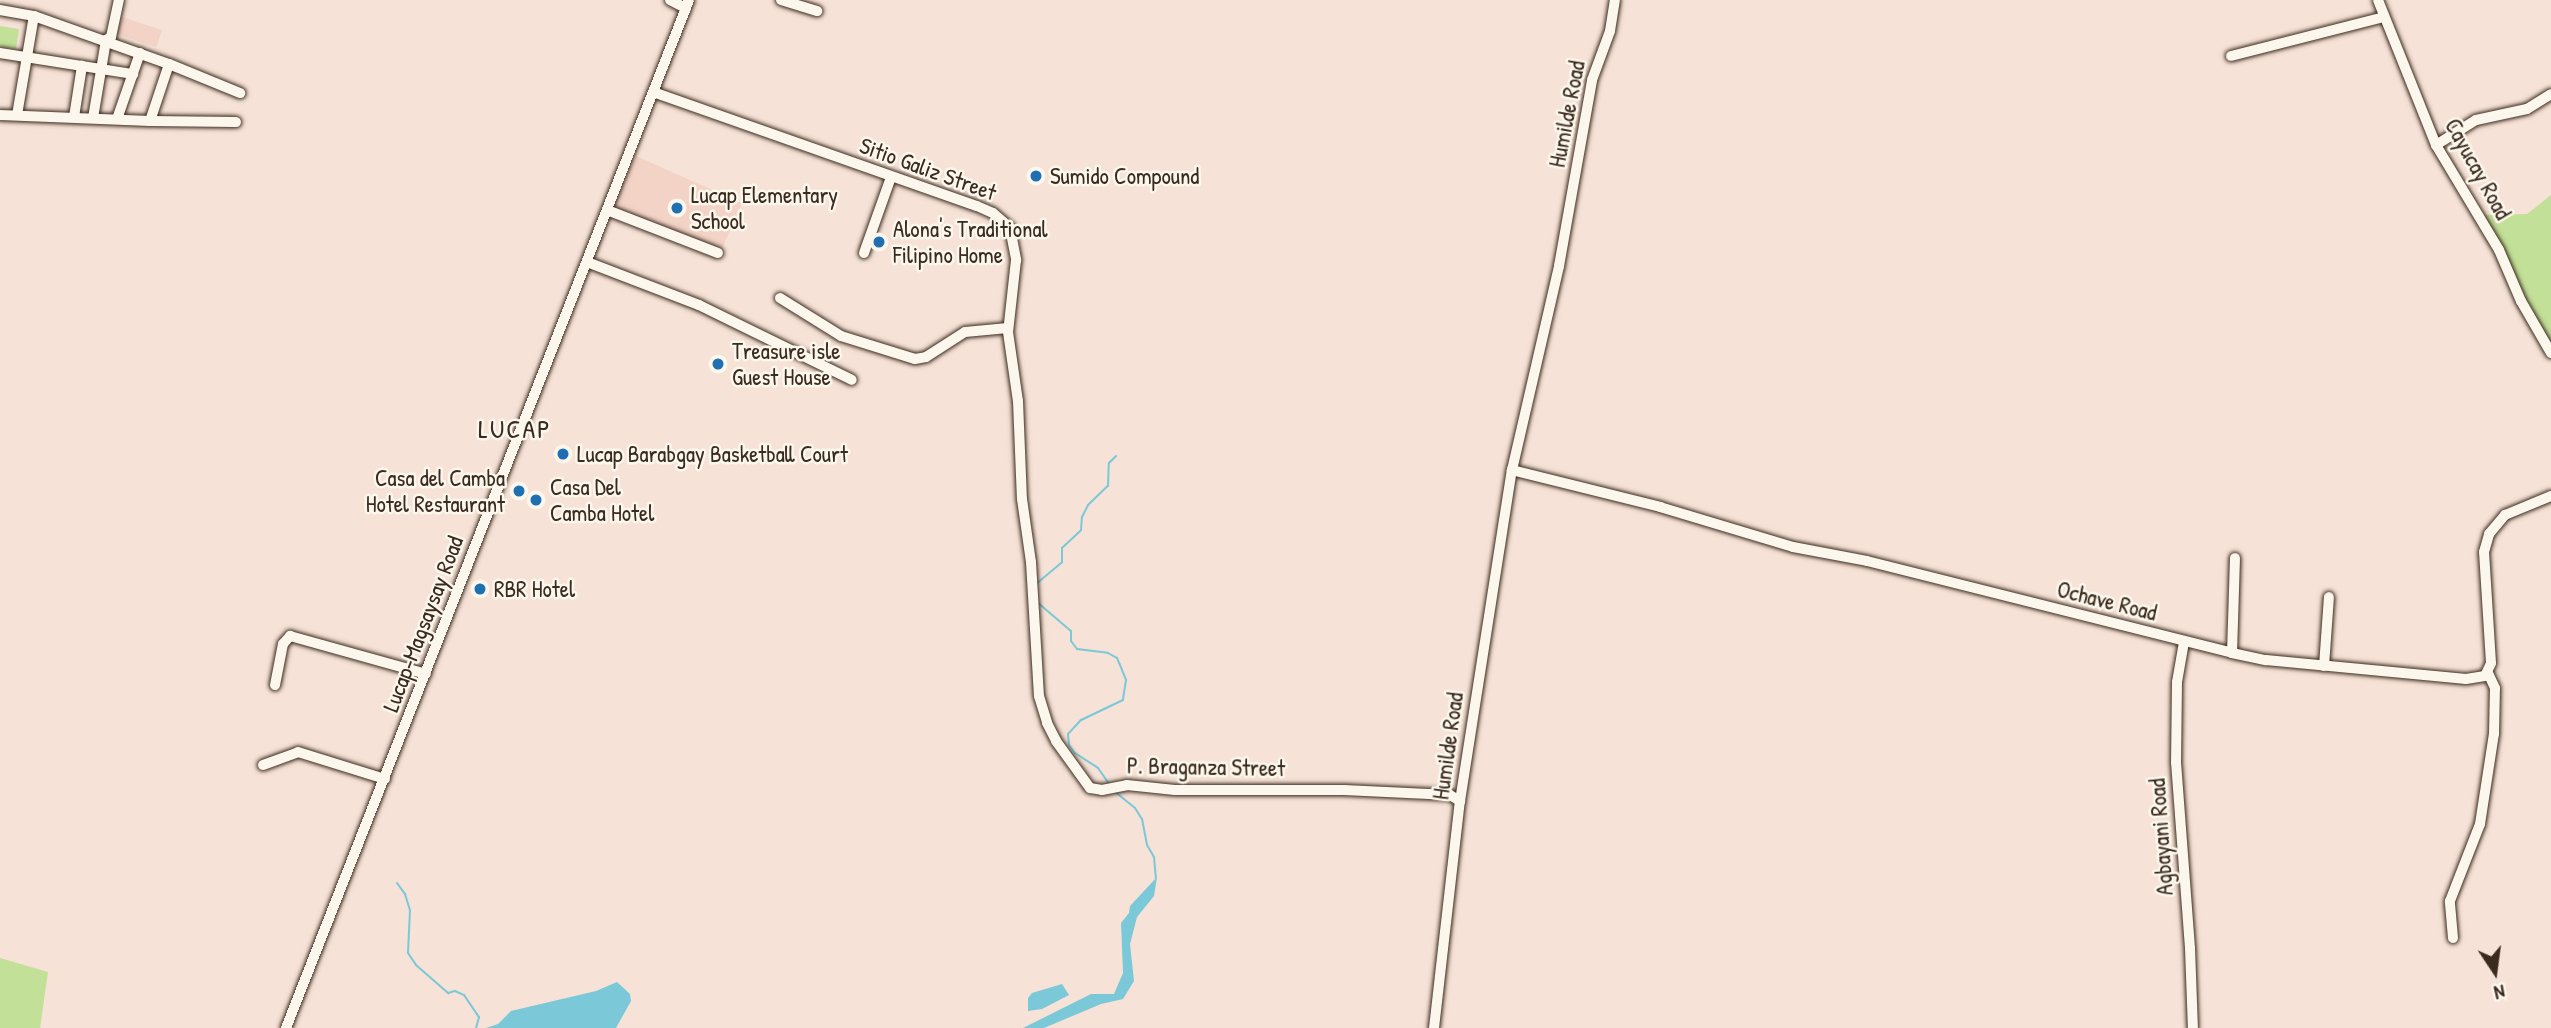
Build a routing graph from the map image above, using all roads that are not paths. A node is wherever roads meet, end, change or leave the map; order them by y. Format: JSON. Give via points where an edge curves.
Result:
{"nodes":[{"id":1,"x":119,"y":0,"type":"edge"},
{"id":2,"x":670,"y":0,"type":"edge"},
{"id":3,"x":780,"y":0,"type":"edge"},
{"id":4,"x":1615,"y":0,"type":"edge"},
{"id":5,"x":2378,"y":0,"type":"edge"},
{"id":6,"x":687,"y":4,"type":"edge"},
{"id":7,"x":0,"y":10,"type":"edge"},
{"id":8,"x":817,"y":11,"type":"dead end"},
{"id":9,"x":34,"y":16,"type":"junction"},
{"id":10,"x":2384,"y":17,"type":"junction"},
{"id":11,"x":106,"y":40,"type":"junction"},
{"id":12,"x":140,"y":52,"type":"junction"},
{"id":13,"x":0,"y":53,"type":"edge"},
{"id":14,"x":2231,"y":56,"type":"dead end"},
{"id":15,"x":26,"y":57,"type":"junction"},
{"id":16,"x":169,"y":64,"type":"junction"},
{"id":17,"x":82,"y":66,"type":"junction"},
{"id":18,"x":101,"y":69,"type":"junction"},
{"id":19,"x":133,"y":75,"type":"junction"},
{"id":20,"x":653,"y":92,"type":"junction"},
{"id":21,"x":240,"y":93,"type":"dead end"},
{"id":22,"x":2551,"y":94,"type":"edge"},
{"id":23,"x":0,"y":115,"type":"edge"},
{"id":24,"x":17,"y":115,"type":"junction"},
{"id":25,"x":74,"y":117,"type":"junction"},
{"id":26,"x":93,"y":118,"type":"junction"},
{"id":27,"x":117,"y":119,"type":"junction"},
{"id":28,"x":150,"y":121,"type":"junction"},
{"id":29,"x":236,"y":122,"type":"dead end"},
{"id":30,"x":2436,"y":145,"type":"junction"},
{"id":31,"x":891,"y":177,"type":"junction"},
{"id":32,"x":607,"y":210,"type":"junction"},
{"id":33,"x":718,"y":253,"type":"dead end"},
{"id":34,"x":863,"y":253,"type":"dead end"},
{"id":35,"x":587,"y":262,"type":"junction"},
{"id":36,"x":780,"y":298,"type":"dead end"},
{"id":37,"x":1008,"y":328,"type":"junction"},
{"id":38,"x":2551,"y":353,"type":"edge"},
{"id":39,"x":852,"y":380,"type":"dead end"},
{"id":40,"x":1020,"y":453,"type":"joint"},
{"id":41,"x":1512,"y":470,"type":"junction"},
{"id":42,"x":2551,"y":496,"type":"edge"},
{"id":43,"x":2235,"y":558,"type":"dead end"},
{"id":44,"x":2329,"y":597,"type":"dead end"},
{"id":45,"x":2184,"y":642,"type":"junction"},
{"id":46,"x":2232,"y":653,"type":"junction"},
{"id":47,"x":2324,"y":666,"type":"junction"},
{"id":48,"x":2488,"y":673,"type":"junction"},
{"id":49,"x":426,"y":674,"type":"junction"},
{"id":50,"x":275,"y":685,"type":"dead end"},
{"id":51,"x":263,"y":765,"type":"dead end"},
{"id":52,"x":385,"y":779,"type":"junction"},
{"id":53,"x":1460,"y":801,"type":"junction"},
{"id":54,"x":2453,"y":938,"type":"dead end"},
{"id":55,"x":286,"y":1028,"type":"edge"},
{"id":56,"x":1434,"y":1028,"type":"edge"},
{"id":57,"x":2193,"y":1028,"type":"edge"}],
"edges":[{"from":1,"to":11,"type":"street","via":[[111,37]]},
{"from":2,"to":6,"type":"street"},
{"from":3,"to":8,"type":"street"},
{"from":4,"to":41,"type":"street","name":"Humilde Road","via":[[1610,31],[1592,80],[1565,237]]},
{"from":5,"to":10,"type":"street","name":"Cayucay Road"},
{"from":6,"to":20,"type":"street","name":"Lucap-Magsaysay Road"},
{"from":7,"to":9,"type":"street"},
{"from":9,"to":11,"type":"street"},
{"from":9,"to":15,"type":"street"},
{"from":10,"to":14,"type":"street"},
{"from":10,"to":30,"type":"street","name":"Cayucay Road"},
{"from":11,"to":12,"type":"street"},
{"from":11,"to":18,"type":"street"},
{"from":12,"to":16,"type":"street"},
{"from":12,"to":19,"type":"street"},
{"from":13,"to":15,"type":"street"},
{"from":15,"to":17,"type":"street"},
{"from":15,"to":24,"type":"street"},
{"from":16,"to":21,"type":"street"},
{"from":16,"to":28,"type":"street"},
{"from":17,"to":18,"type":"street"},
{"from":17,"to":25,"type":"street"},
{"from":18,"to":19,"type":"street"},
{"from":18,"to":26,"type":"street"},
{"from":19,"to":27,"type":"street"},
{"from":20,"to":31,"type":"street","name":"Sitio Galiz Street"},
{"from":20,"to":32,"type":"street","name":"Lucap-Magsaysay Road"},
{"from":22,"to":30,"type":"street","via":[[2527,109],[2476,120]]},
{"from":23,"to":24,"type":"street"},
{"from":24,"to":25,"type":"street"},
{"from":25,"to":26,"type":"street"},
{"from":26,"to":27,"type":"street"},
{"from":27,"to":28,"type":"street"},
{"from":28,"to":29,"type":"street"},
{"from":30,"to":38,"type":"street","name":"Cayucay Road","via":[[2500,250],[2521,301]]},
{"from":31,"to":34,"type":"street"},
{"from":31,"to":37,"type":"street","name":"Sitio Galiz Street","via":[[985,210],[1010,228],[1016,260]]},
{"from":32,"to":33,"type":"street"},
{"from":32,"to":35,"type":"street","name":"Lucap-Magsaysay Road"},
{"from":35,"to":39,"type":"street","via":[[699,305]]},
{"from":35,"to":49,"type":"street","name":"Lucap-Magsaysay Road"},
{"from":36,"to":37,"type":"street","via":[[841,336],[915,359],[926,357],[965,331]]},
{"from":37,"to":40,"type":"street","name":"Sitio Galiz Street"},
{"from":40,"to":53,"type":"street","name":"P. Braganza Street","via":[[1041,708],[1056,741],[1094,790],[1410,792],[1450,795]]},
{"from":41,"to":45,"type":"street","name":"Ochave Road","via":[[1749,535]]},
{"from":41,"to":53,"type":"street","name":"Humilde Road"},
{"from":42,"to":48,"type":"street","via":[[2505,515],[2485,543]]},
{"from":43,"to":46,"type":"street"},
{"from":44,"to":47,"type":"street"},
{"from":45,"to":46,"type":"street","name":"Ochave Road"},
{"from":45,"to":57,"type":"street","name":"Agbayani Road","via":[[2176,682],[2176,762]]},
{"from":46,"to":47,"type":"street","name":"Ochave Road"},
{"from":47,"to":48,"type":"street","name":"Ochave Road","via":[[2466,679]]},
{"from":48,"to":54,"type":"street","via":[[2495,688],[2494,733],[2484,807],[2450,901]]},
{"from":49,"to":50,"type":"street","via":[[290,636],[284,639]]},
{"from":49,"to":52,"type":"street","name":"Lucap-Magsaysay Road"},
{"from":51,"to":52,"type":"street","via":[[298,752]]},
{"from":52,"to":55,"type":"street","name":"Lucap-Magsaysay Road"},
{"from":53,"to":56,"type":"street","name":"Humilde Road"}]}
